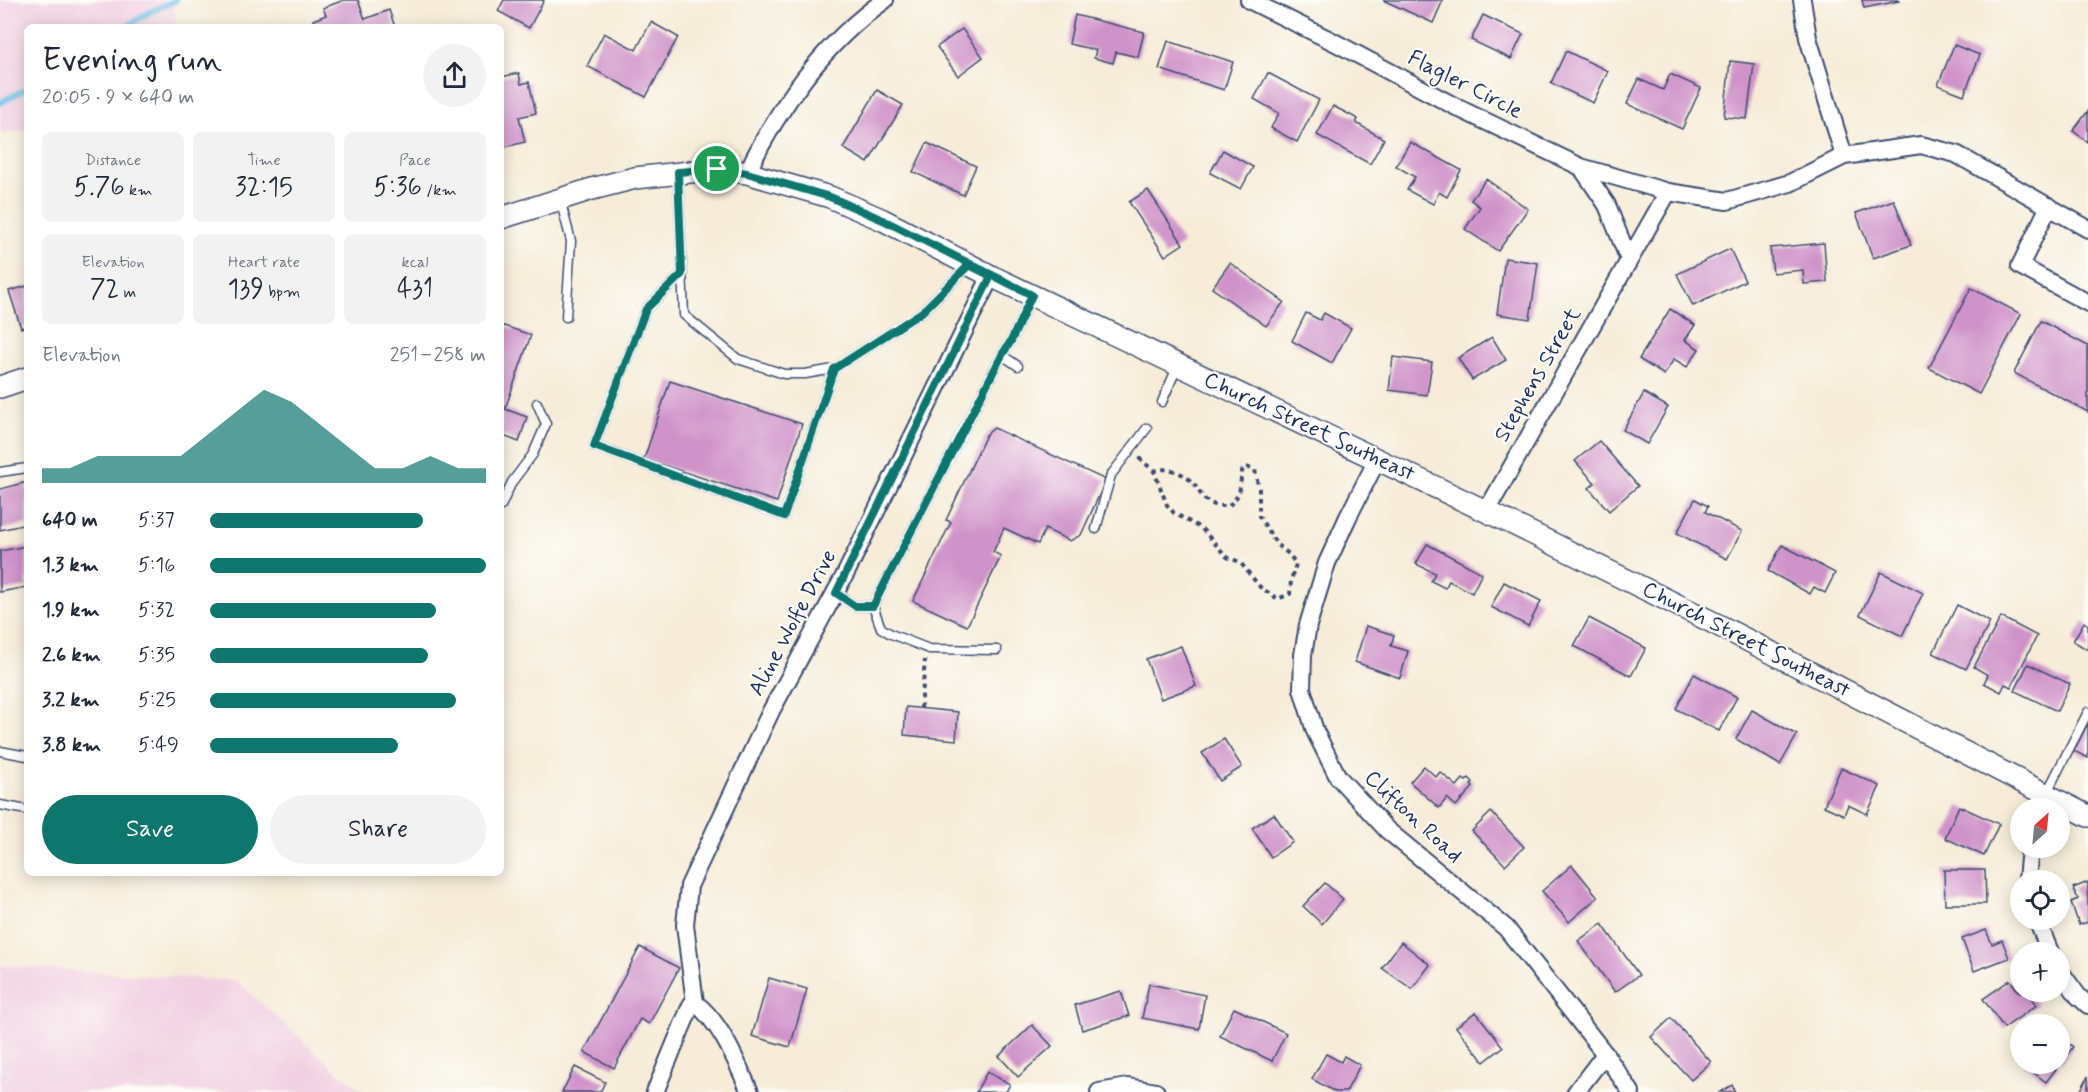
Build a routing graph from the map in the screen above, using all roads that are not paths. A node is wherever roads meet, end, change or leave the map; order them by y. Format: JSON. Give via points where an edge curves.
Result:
{"nodes":[{"id":1,"x":885,"y":0,"type":"edge"},
{"id":2,"x":1249,"y":0,"type":"edge"},
{"id":3,"x":1802,"y":0,"type":"edge"},
{"id":4,"x":1844,"y":156,"type":"junction"},
{"id":5,"x":1581,"y":167,"type":"junction"},
{"id":6,"x":678,"y":172,"type":"junction"},
{"id":7,"x":747,"y":173,"type":"junction"},
{"id":8,"x":1668,"y":192,"type":"junction"},
{"id":9,"x":560,"y":199,"type":"junction"},
{"id":10,"x":2049,"y":206,"type":"junction"},
{"id":11,"x":504,"y":218,"type":"edge"},
{"id":12,"x":2088,"y":229,"type":"edge"},
{"id":13,"x":1629,"y":260,"type":"junction"},
{"id":14,"x":969,"y":265,"type":"junction"},
{"id":15,"x":682,"y":274,"type":"junction"},
{"id":16,"x":991,"y":276,"type":"junction"},
{"id":17,"x":1032,"y":295,"type":"junction"},
{"id":18,"x":2088,"y":303,"type":"edge"},
{"id":19,"x":566,"y":317,"type":"dead end"},
{"id":20,"x":1002,"y":355,"type":"junction"},
{"id":21,"x":1178,"y":365,"type":"junction"},
{"id":22,"x":1018,"y":366,"type":"dead end"},
{"id":23,"x":834,"y":369,"type":"junction"},
{"id":24,"x":24,"y":379,"type":"edge"},
{"id":25,"x":0,"y":387,"type":"edge"},
{"id":26,"x":1162,"y":402,"type":"dead end"},
{"id":27,"x":537,"y":403,"type":"dead end"},
{"id":28,"x":1147,"y":428,"type":"dead end"},
{"id":29,"x":1377,"y":460,"type":"junction"},
{"id":30,"x":24,"y":468,"type":"edge"},
{"id":31,"x":0,"y":472,"type":"edge"},
{"id":32,"x":504,"y":499,"type":"edge"},
{"id":33,"x":1486,"y":512,"type":"junction"},
{"id":34,"x":1096,"y":530,"type":"dead end"},
{"id":35,"x":836,"y":593,"type":"junction"},
{"id":36,"x":873,"y":606,"type":"junction"},
{"id":37,"x":997,"y":650,"type":"dead end"},
{"id":38,"x":2088,"y":712,"type":"edge"},
{"id":39,"x":0,"y":751,"type":"edge"},
{"id":40,"x":24,"y":755,"type":"edge"},
{"id":41,"x":2037,"y":798,"type":"edge"},
{"id":42,"x":2045,"y":798,"type":"edge"},
{"id":43,"x":0,"y":805,"type":"edge"},
{"id":44,"x":24,"y":809,"type":"edge"},
{"id":45,"x":2070,"y":810,"type":"edge"},
{"id":46,"x":2088,"y":816,"type":"edge"},
{"id":47,"x":2070,"y":985,"type":"edge"},
{"id":48,"x":695,"y":1003,"type":"junction"},
{"id":49,"x":2088,"y":1005,"type":"edge"},
{"id":50,"x":1605,"y":1054,"type":"junction"},
{"id":51,"x":655,"y":1092,"type":"edge"},
{"id":52,"x":750,"y":1092,"type":"edge"},
{"id":53,"x":1099,"y":1092,"type":"edge"},
{"id":54,"x":1156,"y":1092,"type":"edge"},
{"id":55,"x":1576,"y":1092,"type":"edge"},
{"id":56,"x":1631,"y":1092,"type":"edge"}],
"edges":[{"from":1,"to":7,"type":"street","via":[[860,18],[817,63],[759,147]]},
{"from":2,"to":5,"type":"street","name":"Flagler Circle"},
{"from":3,"to":4,"type":"street","via":[[1808,38]]},
{"from":4,"to":8,"type":"street","via":[[1790,183],[1727,201]]},
{"from":4,"to":10,"type":"street","via":[[1921,145],[1956,154]]},
{"from":5,"to":8,"type":"street","name":"Flagler Circle"},
{"from":5,"to":13,"type":"street","via":[[1606,205]]},
{"from":6,"to":7,"type":"street","name":"Church Street Southeast","via":[[717,169]]},
{"from":6,"to":9,"type":"street","name":"Church Street Southeast","via":[[635,178]]},
{"from":6,"to":15,"type":"lane"},
{"from":7,"to":14,"type":"street","name":"Church Street Southeast","via":[[830,197]]},
{"from":8,"to":13,"type":"street","name":"Stephens Street"},
{"from":9,"to":11,"type":"street","name":"Church Street Southeast"},
{"from":9,"to":19,"type":"lane","via":[[571,241]]},
{"from":10,"to":12,"type":"street"},
{"from":10,"to":18,"type":"street","via":[[2020,266]]},
{"from":13,"to":33,"type":"street","name":"Stephens Street"},
{"from":14,"to":16,"type":"street","name":"Church Street Southeast"},
{"from":14,"to":23,"type":"lane","via":[[922,312]]},
{"from":15,"to":23,"type":"lane","via":[[684,315],[738,359],[784,374]]},
{"from":15,"to":23,"type":"lane","via":[[646,309],[594,446],[784,516]]},
{"from":16,"to":17,"type":"street","name":"Church Street Southeast"},
{"from":16,"to":35,"type":"street","name":"Aline Wolfe Drive"},
{"from":17,"to":20,"type":"lane"},
{"from":17,"to":21,"type":"street","name":"Church Street Southeast"},
{"from":20,"to":22,"type":"lane"},
{"from":20,"to":36,"type":"lane"},
{"from":21,"to":26,"type":"lane"},
{"from":21,"to":29,"type":"street","name":"Church Street Southeast"},
{"from":24,"to":25,"type":"street"},
{"from":27,"to":32,"type":"lane","via":[[546,424],[533,454]]},
{"from":28,"to":34,"type":"lane","via":[[1111,475]]},
{"from":29,"to":33,"type":"street","name":"Church Street Southeast"},
{"from":29,"to":50,"type":"street","name":"Clifton Road","via":[[1327,563],[1308,625],[1302,689],[1315,731],[1338,777],[1387,830],[1506,928]]},
{"from":30,"to":31,"type":"lane"},
{"from":33,"to":41,"type":"street","name":"Church Street Southeast","via":[[1718,625]]},
{"from":35,"to":36,"type":"lane","via":[[855,606]]},
{"from":35,"to":48,"type":"street","name":"Aline Wolfe Drive","via":[[771,711],[689,886],[685,925]]},
{"from":36,"to":37,"type":"lane","via":[[881,628],[926,648]]},
{"from":38,"to":42,"type":"lane"},
{"from":39,"to":40,"type":"lane"},
{"from":43,"to":44,"type":"lane"},
{"from":45,"to":46,"type":"street","name":"Church Street Southeast"},
{"from":47,"to":49,"type":"street"},
{"from":48,"to":51,"type":"street"},
{"from":48,"to":52,"type":"street","via":[[713,1021]]},
{"from":50,"to":55,"type":"street"},
{"from":50,"to":56,"type":"street","name":"Clifton Road"},
{"from":53,"to":54,"type":"street","via":[[1128,1087]]}]}
